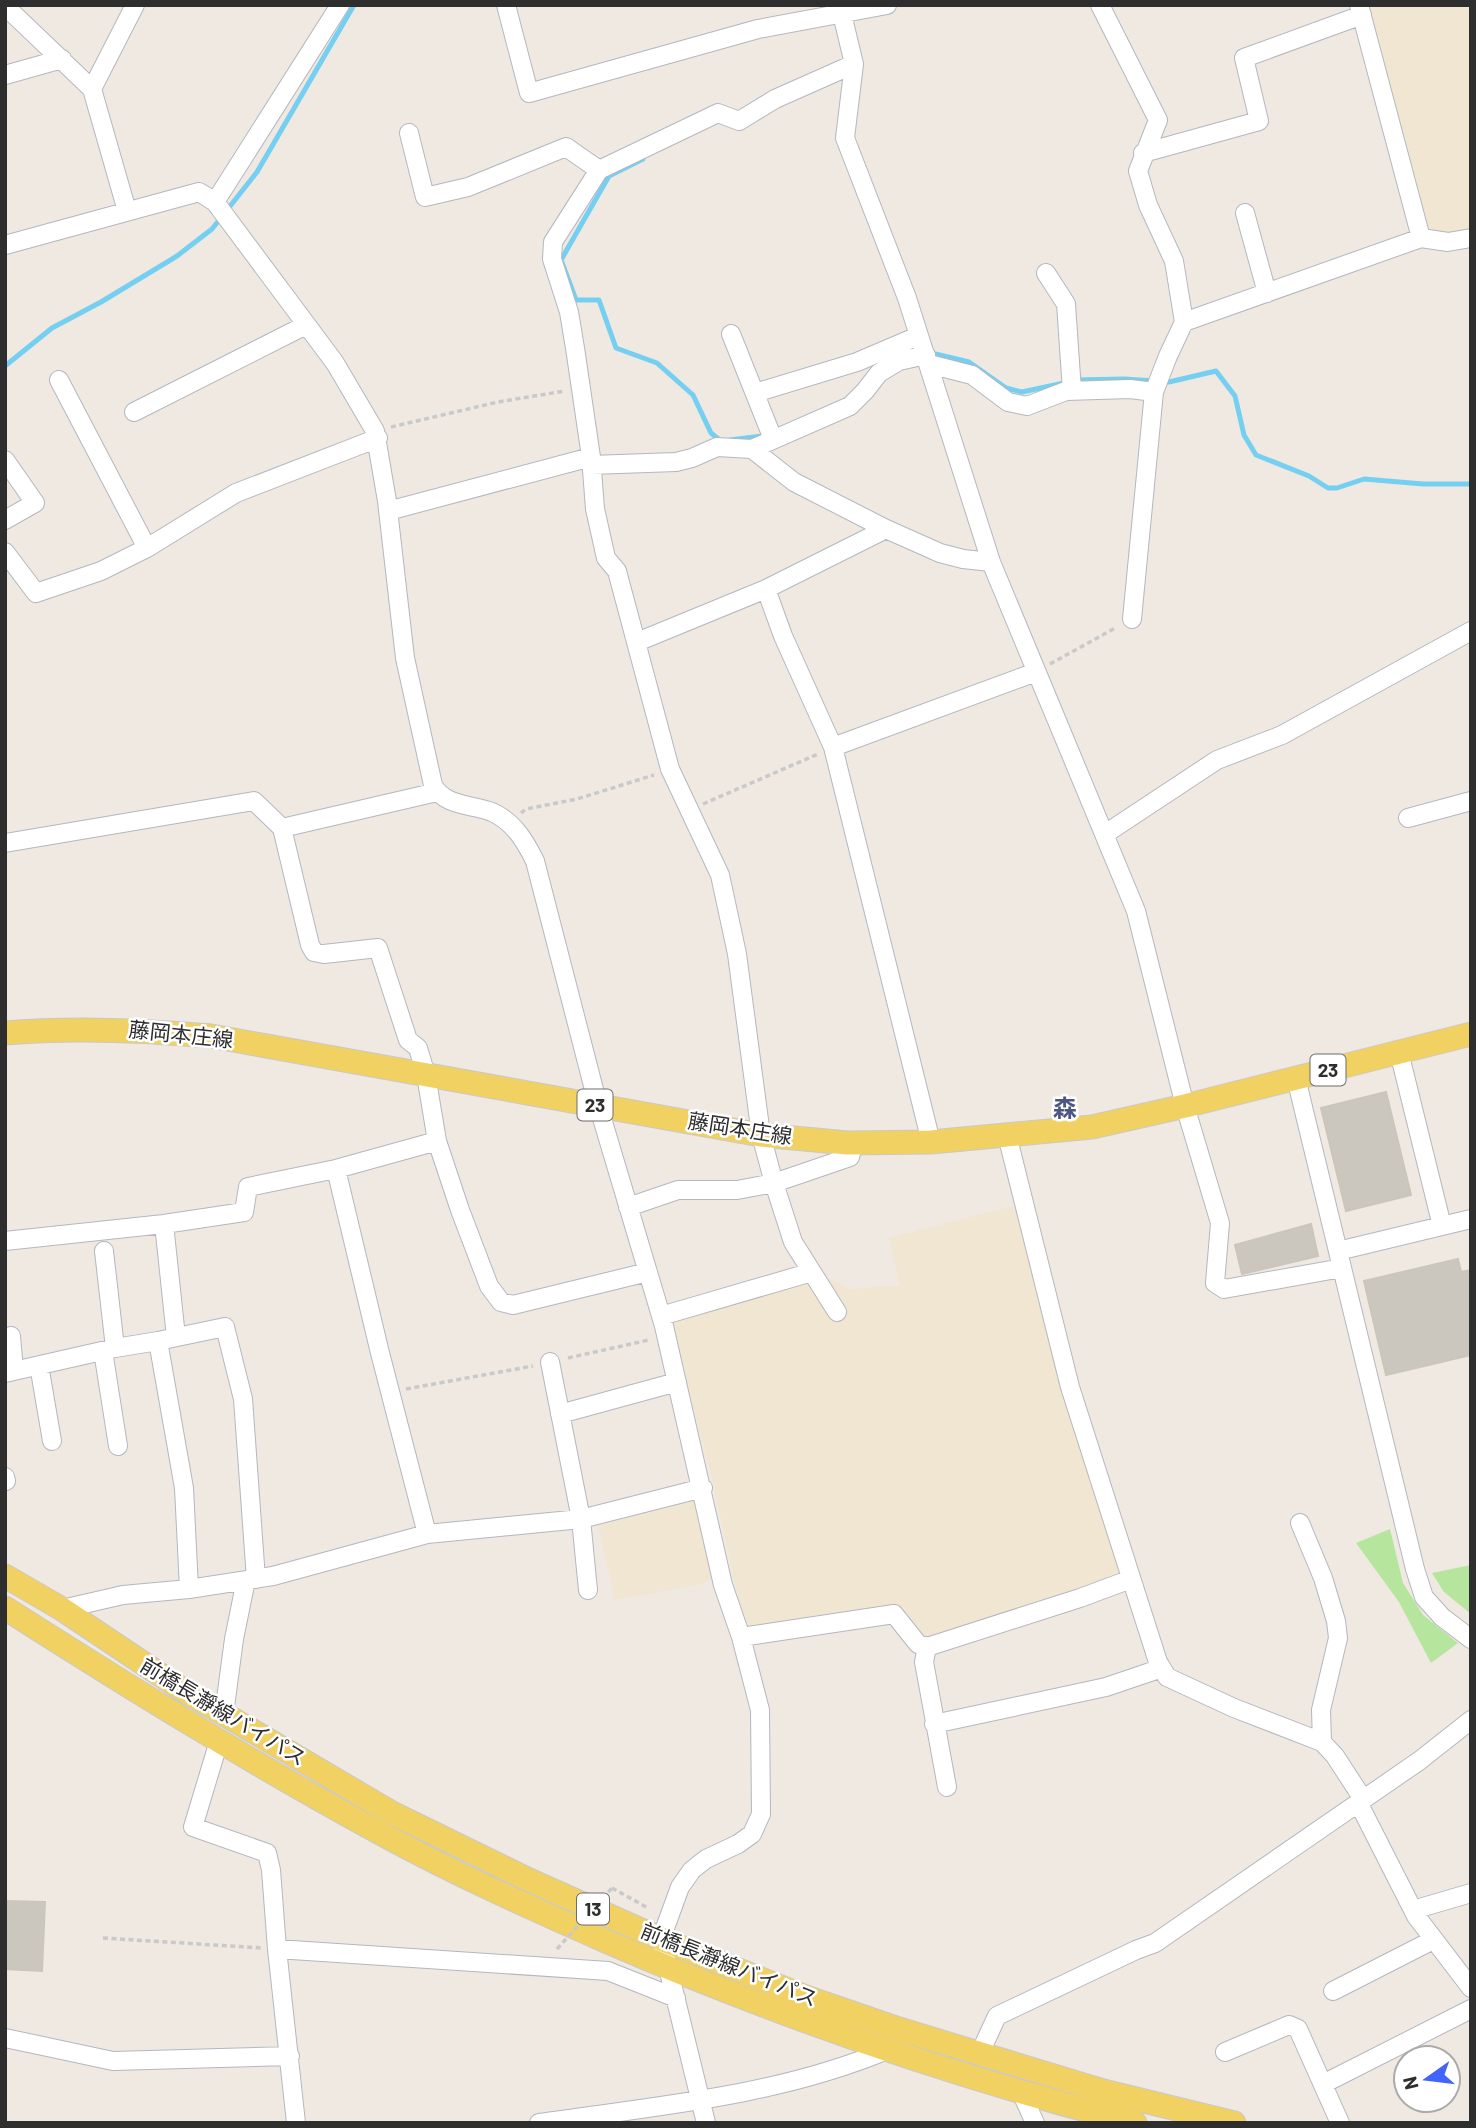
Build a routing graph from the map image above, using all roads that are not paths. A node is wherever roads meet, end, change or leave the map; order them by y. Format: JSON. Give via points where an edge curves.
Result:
{"nodes":[{"id":1,"x":135,"y":5,"type":"edge"},
{"id":2,"x":340,"y":5,"type":"edge"},
{"id":3,"x":506,"y":5,"type":"edge"},
{"id":4,"x":887,"y":5,"type":"edge"},
{"id":5,"x":1100,"y":5,"type":"edge"},
{"id":6,"x":5,"y":6,"type":"edge"},
{"id":7,"x":1360,"y":10,"type":"edge"},
{"id":8,"x":842,"y":13,"type":"junction"},
{"id":9,"x":62,"y":58,"type":"junction"},
{"id":10,"x":854,"y":64,"type":"junction"},
{"id":11,"x":5,"y":75,"type":"edge"},
{"id":12,"x":92,"y":89,"type":"junction"},
{"id":13,"x":409,"y":133,"type":"dead end"},
{"id":14,"x":1143,"y":153,"type":"junction"},
{"id":15,"x":598,"y":170,"type":"junction"},
{"id":16,"x":215,"y":202,"type":"junction"},
{"id":17,"x":127,"y":211,"type":"junction"},
{"id":18,"x":1245,"y":213,"type":"dead end"},
{"id":19,"x":1421,"y":238,"type":"junction"},
{"id":20,"x":1471,"y":238,"type":"edge"},
{"id":21,"x":5,"y":245,"type":"edge"},
{"id":22,"x":1046,"y":273,"type":"dead end"},
{"id":23,"x":1267,"y":293,"type":"junction"},
{"id":24,"x":1184,"y":322,"type":"junction"},
{"id":25,"x":306,"y":325,"type":"junction"},
{"id":26,"x":731,"y":334,"type":"dead end"},
{"id":27,"x":918,"y":335,"type":"junction"},
{"id":28,"x":928,"y":359,"type":"junction"},
{"id":29,"x":59,"y":380,"type":"dead end"},
{"id":30,"x":1072,"y":391,"type":"junction"},
{"id":31,"x":755,"y":393,"type":"junction"},
{"id":32,"x":1154,"y":393,"type":"junction"},
{"id":33,"x":134,"y":412,"type":"dead end"},
{"id":34,"x":377,"y":435,"type":"junction"},
{"id":35,"x":774,"y":439,"type":"junction"},
{"id":36,"x":752,"y":449,"type":"junction"},
{"id":37,"x":5,"y":460,"type":"edge"},
{"id":38,"x":591,"y":461,"type":"junction"},
{"id":39,"x":388,"y":511,"type":"junction"},
{"id":40,"x":5,"y":520,"type":"edge"},
{"id":41,"x":886,"y":529,"type":"junction"},
{"id":42,"x":147,"y":548,"type":"junction"},
{"id":43,"x":5,"y":552,"type":"edge"},
{"id":44,"x":991,"y":562,"type":"junction"},
{"id":45,"x":766,"y":589,"type":"junction"},
{"id":46,"x":1132,"y":619,"type":"road end"},
{"id":47,"x":1471,"y":631,"type":"edge"},
{"id":48,"x":637,"y":642,"type":"junction"},
{"id":49,"x":1036,"y":672,"type":"junction"},
{"id":50,"x":833,"y":747,"type":"junction"},
{"id":51,"x":437,"y":792,"type":"junction"},
{"id":52,"x":1471,"y":801,"type":"edge"},
{"id":53,"x":1408,"y":818,"type":"dead end"},
{"id":54,"x":282,"y":828,"type":"junction"},
{"id":55,"x":1105,"y":834,"type":"junction"},
{"id":56,"x":5,"y":843,"type":"edge"},
{"id":57,"x":5,"y":1033,"type":"edge"},
{"id":58,"x":1471,"y":1034,"type":"edge"},
{"id":59,"x":1399,"y":1052,"type":"junction"},
{"id":60,"x":426,"y":1075,"type":"junction"},
{"id":61,"x":1296,"y":1078,"type":"junction"},
{"id":62,"x":598,"y":1105,"type":"junction"},
{"id":63,"x":1185,"y":1106,"type":"junction"},
{"id":64,"x":761,"y":1135,"type":"junction"},
{"id":65,"x":1007,"y":1135,"type":"junction"},
{"id":66,"x":437,"y":1141,"type":"junction"},
{"id":67,"x":854,"y":1142,"type":"junction"},
{"id":68,"x":931,"y":1142,"type":"junction"},
{"id":69,"x":336,"y":1169,"type":"junction"},
{"id":70,"x":774,"y":1183,"type":"junction"},
{"id":71,"x":628,"y":1207,"type":"junction"},
{"id":72,"x":1471,"y":1219,"type":"edge"},
{"id":73,"x":164,"y":1224,"type":"junction"},
{"id":74,"x":1442,"y":1226,"type":"junction"},
{"id":75,"x":5,"y":1241,"type":"edge"},
{"id":76,"x":104,"y":1251,"type":"dead end"},
{"id":77,"x":1340,"y":1260,"type":"junction"},
{"id":78,"x":648,"y":1272,"type":"junction"},
{"id":79,"x":812,"y":1272,"type":"junction"},
{"id":80,"x":837,"y":1312,"type":"dead end"},
{"id":81,"x":662,"y":1316,"type":"junction"},
{"id":82,"x":11,"y":1336,"type":"dead end"},
{"id":83,"x":176,"y":1337,"type":"junction"},
{"id":84,"x":158,"y":1341,"type":"junction"},
{"id":85,"x":109,"y":1349,"type":"junction"},
{"id":86,"x":550,"y":1362,"type":"road end"},
{"id":87,"x":39,"y":1365,"type":"junction"},
{"id":88,"x":10,"y":1372,"type":"edge"},
{"id":89,"x":677,"y":1382,"type":"junction"},
{"id":90,"x":560,"y":1413,"type":"junction"},
{"id":91,"x":52,"y":1441,"type":"dead end"},
{"id":92,"x":118,"y":1446,"type":"dead end"},
{"id":93,"x":703,"y":1488,"type":"junction"},
{"id":94,"x":581,"y":1519,"type":"junction"},
{"id":95,"x":1300,"y":1523,"type":"dead end"},
{"id":96,"x":426,"y":1534,"type":"junction"},
{"id":97,"x":5,"y":1576,"type":"edge"},
{"id":98,"x":251,"y":1579,"type":"junction"},
{"id":99,"x":1131,"y":1579,"type":"junction"},
{"id":100,"x":190,"y":1589,"type":"junction"},
{"id":101,"x":588,"y":1590,"type":"dead end"},
{"id":102,"x":5,"y":1608,"type":"edge"},
{"id":103,"x":62,"y":1609,"type":"junction"},
{"id":104,"x":741,"y":1637,"type":"junction"},
{"id":105,"x":1471,"y":1639,"type":"edge"},
{"id":106,"x":927,"y":1647,"type":"junction"},
{"id":107,"x":1162,"y":1668,"type":"junction"},
{"id":108,"x":224,"y":1714,"type":"junction"},
{"id":109,"x":1471,"y":1720,"type":"edge"},
{"id":110,"x":934,"y":1724,"type":"junction"},
{"id":111,"x":219,"y":1741,"type":"junction"},
{"id":112,"x":1322,"y":1742,"type":"junction"},
{"id":113,"x":947,"y":1787,"type":"dead end"},
{"id":114,"x":1361,"y":1801,"type":"junction"},
{"id":115,"x":1471,"y":1893,"type":"edge"},
{"id":116,"x":1413,"y":1910,"type":"junction"},
{"id":117,"x":661,"y":1939,"type":"junction"},
{"id":118,"x":1433,"y":1940,"type":"junction"},
{"id":119,"x":277,"y":1949,"type":"junction"},
{"id":120,"x":669,"y":1968,"type":"junction"},
{"id":121,"x":1471,"y":1988,"type":"edge"},
{"id":122,"x":1333,"y":1991,"type":"dead end"},
{"id":123,"x":676,"y":1998,"type":"junction"},
{"id":124,"x":1471,"y":2009,"type":"edge"},
{"id":125,"x":5,"y":2038,"type":"edge"},
{"id":126,"x":887,"y":2050,"type":"junction"},
{"id":127,"x":1225,"y":2052,"type":"dead end"},
{"id":128,"x":979,"y":2055,"type":"junction"},
{"id":129,"x":290,"y":2056,"type":"junction"},
{"id":130,"x":1324,"y":2084,"type":"junction"},
{"id":131,"x":1021,"y":2092,"type":"junction"},
{"id":132,"x":701,"y":2099,"type":"junction"},
{"id":133,"x":296,"y":2123,"type":"edge"},
{"id":134,"x":539,"y":2123,"type":"edge"},
{"id":135,"x":706,"y":2123,"type":"edge"},
{"id":136,"x":1035,"y":2123,"type":"edge"},
{"id":137,"x":1135,"y":2123,"type":"edge"},
{"id":138,"x":1234,"y":2123,"type":"edge"},
{"id":139,"x":1340,"y":2123,"type":"edge"}],
"edges":[{"from":1,"to":12,"type":"street"},
{"from":2,"to":16,"type":"street"},
{"from":3,"to":8,"type":"street","via":[[528,93],[758,29]]},
{"from":4,"to":8,"type":"street"},
{"from":5,"to":14,"type":"street","via":[[1158,120]]},
{"from":6,"to":9,"type":"street"},
{"from":7,"to":14,"type":"street","via":[[1244,58],[1259,121]]},
{"from":7,"to":19,"type":"street"},
{"from":8,"to":10,"type":"street"},
{"from":9,"to":11,"type":"street"},
{"from":9,"to":12,"type":"street"},
{"from":10,"to":15,"type":"street","via":[[775,99],[739,121],[718,114]]},
{"from":10,"to":27,"type":"street","via":[[845,138]]},
{"from":12,"to":17,"type":"street"},
{"from":13,"to":15,"type":"street","via":[[425,197],[468,187],[566,148]]},
{"from":14,"to":24,"type":"street","via":[[1138,171],[1174,261]]},
{"from":15,"to":38,"type":"street","via":[[553,242],[552,259],[569,312]]},
{"from":16,"to":17,"type":"street","via":[[199,192]]},
{"from":16,"to":25,"type":"street"},
{"from":17,"to":21,"type":"street"},
{"from":18,"to":23,"type":"street"},
{"from":19,"to":20,"type":"street","via":[[1448,242]]},
{"from":19,"to":23,"type":"street"},
{"from":22,"to":30,"type":"street","via":[[1066,304]]},
{"from":23,"to":24,"type":"street"},
{"from":24,"to":32,"type":"street"},
{"from":25,"to":33,"type":"street"},
{"from":25,"to":34,"type":"street","via":[[335,363]]},
{"from":26,"to":31,"type":"street"},
{"from":27,"to":28,"type":"street"},
{"from":27,"to":31,"type":"street","via":[[857,362]]},
{"from":28,"to":30,"type":"street","via":[[972,374],[1008,402],[1027,406]]},
{"from":28,"to":35,"type":"street","via":[[899,361],[879,373],[850,406]]},
{"from":28,"to":44,"type":"street"},
{"from":29,"to":42,"type":"street"},
{"from":30,"to":32,"type":"street"},
{"from":31,"to":35,"type":"street"},
{"from":32,"to":46,"type":"street"},
{"from":34,"to":39,"type":"street"},
{"from":34,"to":42,"type":"street","via":[[236,493]]},
{"from":35,"to":36,"type":"street"},
{"from":36,"to":38,"type":"street","via":[[717,447],[676,462]]},
{"from":36,"to":41,"type":"street","via":[[794,482]]},
{"from":37,"to":40,"type":"street","via":[[35,503]]},
{"from":38,"to":39,"type":"street"},
{"from":38,"to":48,"type":"street","via":[[606,558],[617,570]]},
{"from":39,"to":51,"type":"street","via":[[405,658]]},
{"from":41,"to":44,"type":"street","via":[[940,553]]},
{"from":41,"to":45,"type":"street"},
{"from":42,"to":43,"type":"street","via":[[101,572],[36,593]]},
{"from":44,"to":49,"type":"street"},
{"from":45,"to":48,"type":"street"},
{"from":45,"to":50,"type":"street"},
{"from":47,"to":55,"type":"street","via":[[1282,734],[1217,760]]},
{"from":48,"to":64,"type":"street","via":[[670,769],[720,875],[737,954]]},
{"from":49,"to":50,"type":"street"},
{"from":49,"to":55,"type":"street"},
{"from":50,"to":68,"type":"street"},
{"from":51,"to":54,"type":"street"},
{"from":51,"to":62,"type":"street","via":[[446,800],[492,812],[524,837],[535,861]]},
{"from":52,"to":53,"type":"street"},
{"from":54,"to":56,"type":"street","via":[[254,801]]},
{"from":54,"to":60,"type":"street","via":[[314,952],[378,948],[408,1040],[418,1048]]},
{"from":55,"to":63,"type":"street","via":[[1136,911]]},
{"from":57,"to":60,"type":"main road","name":"藤岡本庄線","number":"23","via":[[119,1028],[211,1036]]},
{"from":58,"to":59,"type":"main road","name":"藤岡本庄線","number":"23"},
{"from":59,"to":61,"type":"main road","name":"藤岡本庄線","number":"23"},
{"from":59,"to":74,"type":"street"},
{"from":60,"to":62,"type":"main road","name":"藤岡本庄線","number":"23"},
{"from":60,"to":66,"type":"street"},
{"from":61,"to":63,"type":"main road","name":"藤岡本庄線","number":"23"},
{"from":61,"to":77,"type":"street"},
{"from":62,"to":64,"type":"main road","name":"藤岡本庄線","number":"23"},
{"from":62,"to":71,"type":"street"},
{"from":63,"to":65,"type":"main road","name":"藤岡本庄線","number":"23","via":[[1092,1127]]},
{"from":63,"to":77,"type":"street","via":[[1220,1223],[1215,1283],[1224,1289]]},
{"from":64,"to":67,"type":"main road","name":"藤岡本庄線","number":"23"},
{"from":64,"to":70,"type":"street"},
{"from":65,"to":68,"type":"main road","name":"藤岡本庄線","number":"23"},
{"from":65,"to":99,"type":"street","via":[[1070,1387]]},
{"from":66,"to":69,"type":"street"},
{"from":66,"to":78,"type":"street","via":[[489,1286],[501,1302],[513,1305]]},
{"from":67,"to":68,"type":"main road","name":"藤岡本庄線","number":"23"},
{"from":67,"to":70,"type":"street","via":[[850,1157]]},
{"from":69,"to":73,"type":"street","via":[[248,1187],[244,1212]]},
{"from":69,"to":96,"type":"street"},
{"from":70,"to":71,"type":"street","via":[[678,1190]]},
{"from":70,"to":79,"type":"street","via":[[793,1242]]},
{"from":71,"to":78,"type":"street"},
{"from":72,"to":74,"type":"street"},
{"from":73,"to":75,"type":"street"},
{"from":73,"to":83,"type":"street"},
{"from":74,"to":77,"type":"street"},
{"from":76,"to":85,"type":"street"},
{"from":77,"to":105,"type":"street","via":[[1424,1597],[1442,1618]]},
{"from":78,"to":81,"type":"street"},
{"from":79,"to":80,"type":"street"},
{"from":79,"to":81,"type":"street"},
{"from":81,"to":89,"type":"street"},
{"from":82,"to":88,"type":"street"},
{"from":83,"to":84,"type":"street"},
{"from":83,"to":98,"type":"street","via":[[225,1326],[243,1399]]},
{"from":84,"to":85,"type":"street"},
{"from":84,"to":100,"type":"street","via":[[184,1488]]},
{"from":85,"to":87,"type":"street"},
{"from":85,"to":92,"type":"street"},
{"from":86,"to":90,"type":"street"},
{"from":87,"to":88,"type":"street"},
{"from":87,"to":91,"type":"street"},
{"from":89,"to":90,"type":"street"},
{"from":89,"to":93,"type":"street"},
{"from":90,"to":94,"type":"street"},
{"from":93,"to":94,"type":"street"},
{"from":93,"to":104,"type":"street","via":[[723,1585]]},
{"from":94,"to":96,"type":"street"},
{"from":94,"to":101,"type":"street"},
{"from":95,"to":112,"type":"street","via":[[1323,1577],[1338,1638],[1321,1710]]},
{"from":96,"to":98,"type":"street"},
{"from":97,"to":103,"type":"main road","name":"前橋長瀞線バイパス","number":"13"},
{"from":98,"to":100,"type":"street"},
{"from":98,"to":108,"type":"street","via":[[234,1639]]},
{"from":99,"to":106,"type":"street"},
{"from":99,"to":107,"type":"street"},
{"from":100,"to":103,"type":"street","via":[[123,1595]]},
{"from":102,"to":111,"type":"main road","name":"前橋長瀞線バイパス","number":"13"},
{"from":103,"to":108,"type":"main road","name":"前橋長瀞線バイパス","number":"13"},
{"from":104,"to":106,"type":"street","via":[[894,1614],[918,1644]]},
{"from":104,"to":117,"type":"street","via":[[760,1710],[761,1814],[752,1834],[692,1870],[680,1887]]},
{"from":106,"to":110,"type":"street","via":[[924,1662]]},
{"from":107,"to":110,"type":"street","via":[[1107,1687]]},
{"from":107,"to":112,"type":"street","via":[[1167,1677],[1234,1708]]},
{"from":108,"to":117,"type":"main road","name":"前橋長瀞線バイパス","number":"13","via":[[392,1813]]},
{"from":109,"to":114,"type":"street"},
{"from":110,"to":113,"type":"street"},
{"from":111,"to":119,"type":"street","via":[[192,1827],[267,1853]]},
{"from":111,"to":120,"type":"main road","name":"前橋長瀞線バイパス","number":"13","via":[[395,1841],[519,1903]]},
{"from":112,"to":114,"type":"street"},
{"from":114,"to":116,"type":"street"},
{"from":114,"to":128,"type":"street","via":[[1155,1943],[996,2016]]},
{"from":115,"to":116,"type":"street"},
{"from":116,"to":118,"type":"street"},
{"from":117,"to":120,"type":"street"},
{"from":117,"to":128,"type":"main road","name":"前橋長瀞線バイパス","number":"13","via":[[806,1997]]},
{"from":118,"to":121,"type":"street"},
{"from":118,"to":122,"type":"street"},
{"from":119,"to":123,"type":"street","via":[[608,1971]]},
{"from":119,"to":129,"type":"street"},
{"from":120,"to":123,"type":"street"},
{"from":120,"to":126,"type":"main road","name":"前橋長瀞線バイパス","number":"13"},
{"from":123,"to":132,"type":"street"},
{"from":124,"to":130,"type":"street"},
{"from":125,"to":129,"type":"street","via":[[113,2061]]},
{"from":126,"to":131,"type":"main road","name":"前橋長瀞線バイパス","number":"13"},
{"from":126,"to":132,"type":"street","via":[[794,2081]]},
{"from":127,"to":130,"type":"street","via":[[1289,2025],[1298,2029]]},
{"from":128,"to":138,"type":"main road","name":"前橋長瀞線バイパス","number":"13"},
{"from":129,"to":133,"type":"street"},
{"from":130,"to":139,"type":"street"},
{"from":131,"to":136,"type":"street"},
{"from":131,"to":137,"type":"main road","name":"前橋長瀞線バイパス","number":"13"},
{"from":132,"to":134,"type":"street"},
{"from":132,"to":135,"type":"street"}]}
